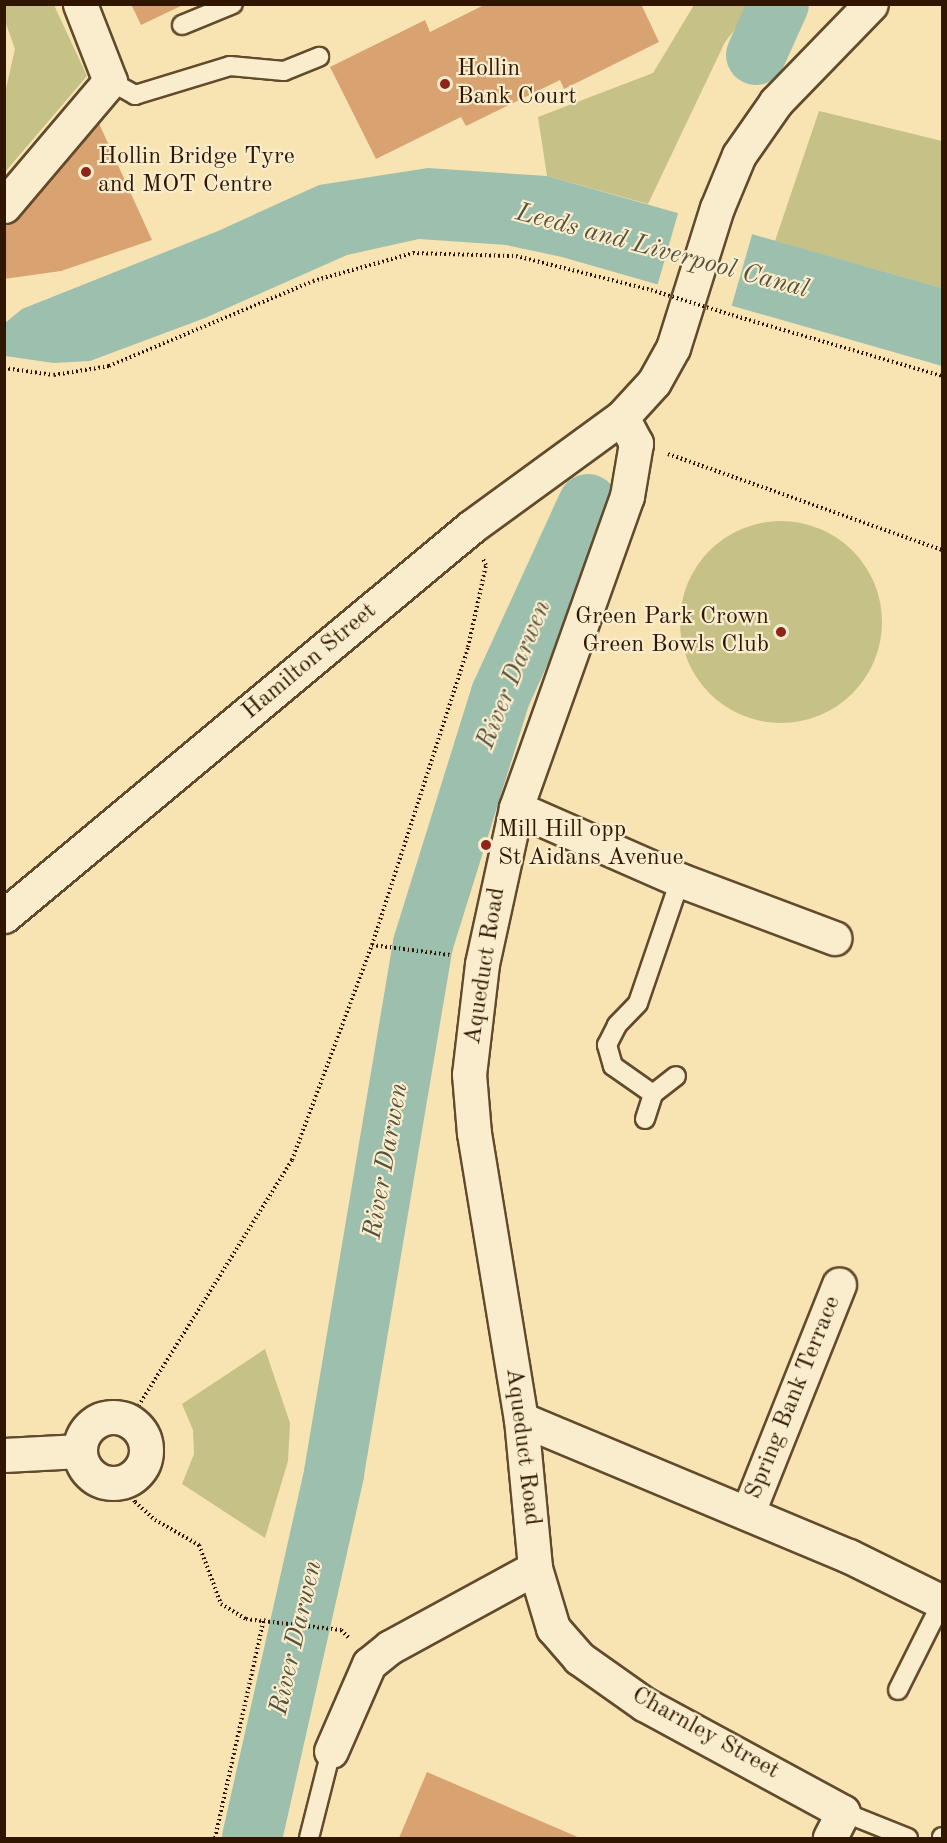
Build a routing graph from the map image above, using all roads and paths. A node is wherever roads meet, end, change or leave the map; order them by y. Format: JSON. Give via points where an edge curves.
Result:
{"nodes":[{"id":1,"x":80,"y":4,"type":"edge"},
{"id":2,"x":233,"y":4,"type":"edge"},
{"id":3,"x":871,"y":4,"type":"edge"},
{"id":4,"x":182,"y":25,"type":"dead end"},
{"id":5,"x":319,"y":57,"type":"dead end"},
{"id":6,"x":110,"y":81,"type":"junction"},
{"id":7,"x":4,"y":206,"type":"edge"},
{"id":8,"x":4,"y":368,"type":"edge"},
{"id":9,"x":942,"y":376,"type":"edge"},
{"id":10,"x":629,"y":430,"type":"junction"},
{"id":11,"x":471,"y":527,"type":"junction"},
{"id":12,"x":942,"y":550,"type":"edge"},
{"id":13,"x":516,"y":808,"type":"junction"},
{"id":14,"x":680,"y":880,"type":"junction"},
{"id":15,"x":4,"y":916,"type":"edge"},
{"id":16,"x":834,"y":938,"type":"dead end"},
{"id":17,"x":372,"y":945,"type":"junction"},
{"id":18,"x":450,"y":955,"type":"dead end"},
{"id":19,"x":676,"y":1076,"type":"dead end"},
{"id":20,"x":653,"y":1094,"type":"junction"},
{"id":21,"x":645,"y":1119,"type":"dead end"},
{"id":22,"x":839,"y":1284,"type":"dead end"},
{"id":23,"x":521,"y":1419,"type":"junction"},
{"id":24,"x":129,"y":1421,"type":"junction"},
{"id":25,"x":80,"y":1451,"type":"junction"},
{"id":26,"x":4,"y":1455,"type":"edge"},
{"id":27,"x":123,"y":1481,"type":"junction"},
{"id":28,"x":748,"y":1512,"type":"junction"},
{"id":29,"x":535,"y":1568,"type":"junction"},
{"id":30,"x":942,"y":1602,"type":"edge"},
{"id":31,"x":266,"y":1618,"type":"junction"},
{"id":32,"x":553,"y":1628,"type":"joint"},
{"id":33,"x":341,"y":1630,"type":"dead end"},
{"id":34,"x":898,"y":1690,"type":"dead end"},
{"id":35,"x":331,"y":1751,"type":"joint"},
{"id":36,"x":836,"y":1825,"type":"edge"},
{"id":37,"x":215,"y":1839,"type":"edge"},
{"id":38,"x":309,"y":1839,"type":"edge"},
{"id":39,"x":908,"y":1839,"type":"edge"}],
"edges":[{"from":1,"to":6,"type":"street"},
{"from":2,"to":4,"type":"lane"},
{"from":3,"to":10,"type":"street","via":[[776,102],[739,155],[717,208],[673,348]]},
{"from":5,"to":6,"type":"lane","via":[[284,71],[230,66],[135,95]]},
{"from":6,"to":7,"type":"street"},
{"from":8,"to":9,"type":"path","bridge":true,"via":[[54,375],[109,366],[313,281],[414,253],[516,256]]},
{"from":10,"to":11,"type":"street","name":"Hamilton Street"},
{"from":10,"to":12,"type":"path"},
{"from":10,"to":13,"type":"street","name":"Aqueduct Road","via":[[627,496]]},
{"from":11,"to":15,"type":"street","name":"Hamilton Street"},
{"from":11,"to":17,"type":"path","via":[[486,565],[468,647]]},
{"from":13,"to":14,"type":"street"},
{"from":13,"to":23,"type":"street","name":"Aqueduct Road","via":[[482,964],[469,1074],[474,1133]]},
{"from":14,"to":16,"type":"street"},
{"from":14,"to":20,"type":"lane","via":[[638,1003],[617,1025],[607,1045],[613,1066]]},
{"from":17,"to":18,"type":"path"},
{"from":17,"to":24,"type":"path","via":[[292,1160]]},
{"from":19,"to":20,"type":"lane"},
{"from":20,"to":21,"type":"lane"},
{"from":22,"to":28,"type":"street","name":"Spring Bank Terrace"},
{"from":23,"to":28,"type":"street","name":"Spring Bank Terrace"},
{"from":23,"to":29,"type":"street","name":"Aqueduct Road"},
{"from":24,"to":25,"type":"street","via":[[100,1419],[85,1432]]},
{"from":24,"to":27,"type":"street","via":[[138,1428],[146,1449],[139,1471]]},
{"from":25,"to":26,"type":"street"},
{"from":25,"to":27,"type":"street","via":[[82,1462],[98,1479]]},
{"from":27,"to":31,"type":"path","via":[[135,1502],[155,1520],[199,1545],[221,1604],[246,1619]]},
{"from":28,"to":30,"type":"street","name":"Spring Bank Terrace"},
{"from":29,"to":32,"type":"street","name":"Aqueduct Road"},
{"from":29,"to":35,"type":"street","via":[[390,1647],[369,1664]]},
{"from":30,"to":34,"type":"lane"},
{"from":31,"to":33,"type":"path"},
{"from":31,"to":37,"type":"path"},
{"from":32,"to":36,"type":"street","name":"Charnley Street","via":[[579,1658],[644,1704]]},
{"from":35,"to":38,"type":"lane"},
{"from":36,"to":39,"type":"lane"}]}
